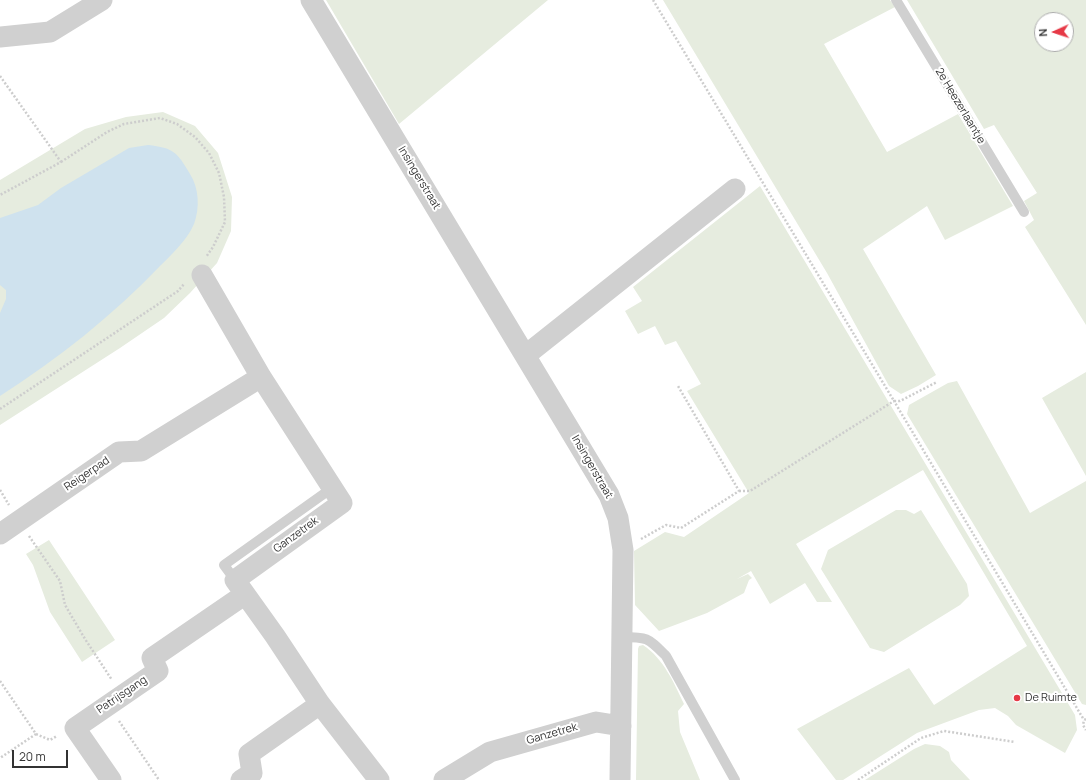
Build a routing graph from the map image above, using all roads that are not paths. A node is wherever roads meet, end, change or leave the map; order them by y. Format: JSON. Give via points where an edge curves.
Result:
{"nodes":[{"id":1,"x":102,"y":0,"type":"edge"},
{"id":2,"x":311,"y":0,"type":"edge"},
{"id":3,"x":896,"y":0,"type":"edge"},
{"id":4,"x":0,"y":37,"type":"edge"},
{"id":5,"x":735,"y":190,"type":"dead end"},
{"id":6,"x":1024,"y":212,"type":"dead end"},
{"id":7,"x":198,"y":272,"type":"road end"},
{"id":8,"x":526,"y":356,"type":"junction"},
{"id":9,"x":261,"y":376,"type":"junction"},
{"id":10,"x":0,"y":534,"type":"edge"},
{"id":11,"x":240,"y":587,"type":"junction"},
{"id":12,"x":622,"y":637,"type":"junction"},
{"id":13,"x":320,"y":704,"type":"junction"},
{"id":14,"x":621,"y":726,"type":"junction"},
{"id":15,"x":111,"y":780,"type":"edge"},
{"id":16,"x":241,"y":780,"type":"edge"},
{"id":17,"x":379,"y":780,"type":"edge"},
{"id":18,"x":444,"y":780,"type":"edge"},
{"id":19,"x":620,"y":780,"type":"edge"},
{"id":20,"x":735,"y":780,"type":"edge"}],
"edges":[{"from":1,"to":4,"type":"street","via":[[50,32]]},
{"from":2,"to":8,"type":"street","name":"Insingerstraat"},
{"from":3,"to":6,"type":"lane","name":"2e Heezerlaantje"},
{"from":5,"to":8,"type":"street"},
{"from":7,"to":9,"type":"street","name":"Ganzetrek"},
{"from":8,"to":12,"type":"street","name":"Insingerstraat","via":[[609,495],[618,518],[623,550]]},
{"from":9,"to":10,"type":"street","name":"Reigerpad","via":[[141,451],[119,452]]},
{"from":9,"to":11,"type":"street","name":"Ganzetrek","via":[[342,503]]},
{"from":11,"to":13,"type":"street"},
{"from":11,"to":15,"type":"street","name":"Patrijsgang","via":[[152,658],[158,671],[75,728]]},
{"from":12,"to":14,"type":"street","name":"Insingerstraat"},
{"from":12,"to":20,"type":"lane","via":[[643,637],[666,656]]},
{"from":13,"to":16,"type":"street","via":[[249,754],[252,773]]},
{"from":13,"to":17,"type":"street"},
{"from":14,"to":18,"type":"street","name":"Ganzetrek","via":[[596,722],[490,752]]},
{"from":14,"to":19,"type":"street","name":"Insingerstraat"}]}
